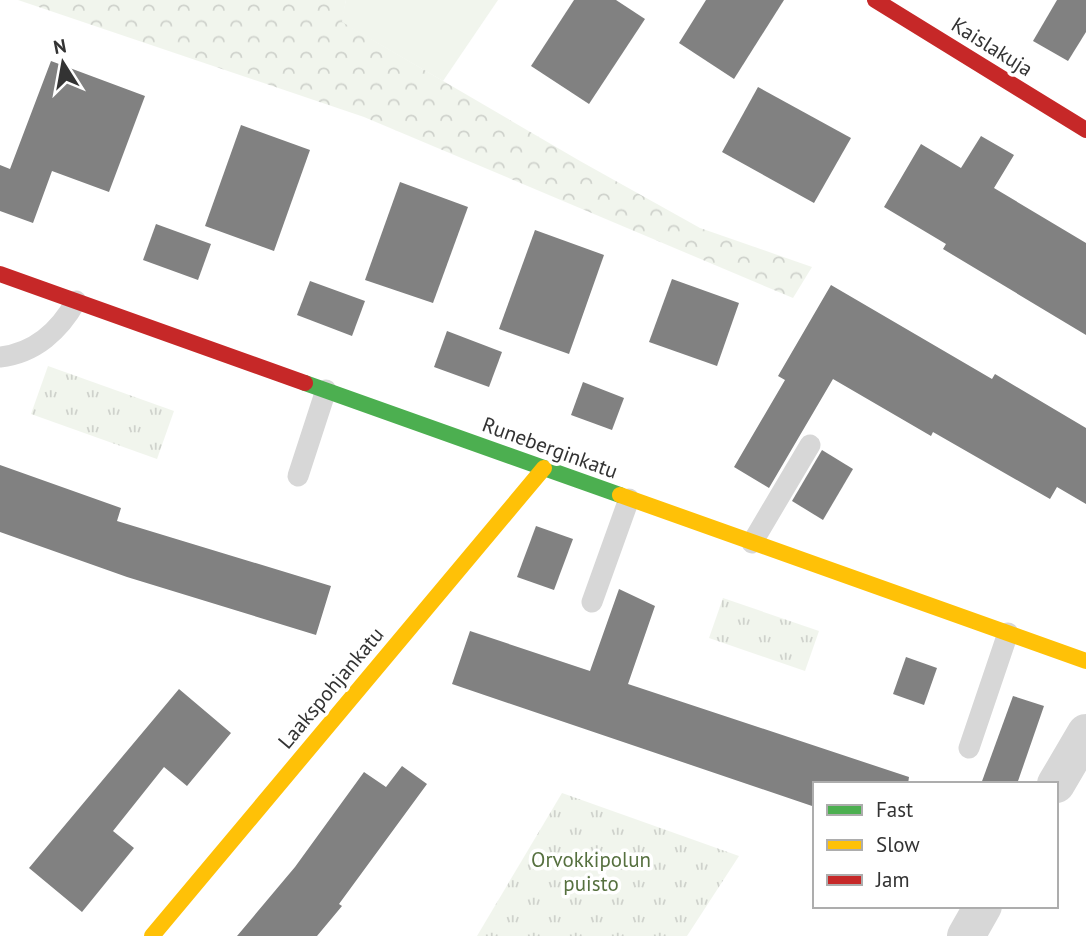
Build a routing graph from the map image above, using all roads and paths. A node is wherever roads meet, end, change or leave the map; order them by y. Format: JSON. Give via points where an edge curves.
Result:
{"nodes":[{"id":1,"x":875,"y":0,"type":"edge"},
{"id":2,"x":1086,"y":130,"type":"edge"},
{"id":3,"x":0,"y":274,"type":"edge"},
{"id":4,"x":76,"y":301,"type":"junction"},
{"id":5,"x":0,"y":357,"type":"edge"},
{"id":6,"x":326,"y":390,"type":"junction"},
{"id":7,"x":810,"y":445,"type":"dead end"},
{"id":8,"x":544,"y":468,"type":"junction"},
{"id":9,"x":298,"y":476,"type":"dead end"},
{"id":10,"x":629,"y":499,"type":"junction"},
{"id":11,"x":752,"y":543,"type":"junction"},
{"id":12,"x":592,"y":602,"type":"dead end"},
{"id":13,"x":1008,"y":633,"type":"junction"},
{"id":14,"x":1086,"y":661,"type":"edge"},
{"id":15,"x":1086,"y":733,"type":"edge"},
{"id":16,"x":969,"y":748,"type":"dead end"},
{"id":17,"x":1057,"y":782,"type":"edge"},
{"id":18,"x":982,"y":908,"type":"edge"},
{"id":19,"x":152,"y":936,"type":"edge"},
{"id":20,"x":966,"y":936,"type":"edge"}],
"edges":[{"from":1,"to":2,"type":"street","name":"Kaislakuja"},
{"from":3,"to":4,"type":"street","name":"Runeberginkatu"},
{"from":4,"to":5,"type":"lane","via":[[56,330],[33,347]]},
{"from":4,"to":6,"type":"street","name":"Runeberginkatu"},
{"from":6,"to":8,"type":"street","name":"Runeberginkatu"},
{"from":6,"to":9,"type":"lane"},
{"from":7,"to":11,"type":"lane"},
{"from":8,"to":10,"type":"street","name":"Runeberginkatu"},
{"from":8,"to":19,"type":"street","name":"Laakspohjankatu"},
{"from":10,"to":11,"type":"street","name":"Runeberginkatu"},
{"from":10,"to":12,"type":"lane"},
{"from":11,"to":13,"type":"street","name":"Runeberginkatu"},
{"from":13,"to":14,"type":"street","name":"Runeberginkatu"},
{"from":13,"to":16,"type":"lane"},
{"from":15,"to":17,"type":"street"},
{"from":18,"to":20,"type":"street"}]}
